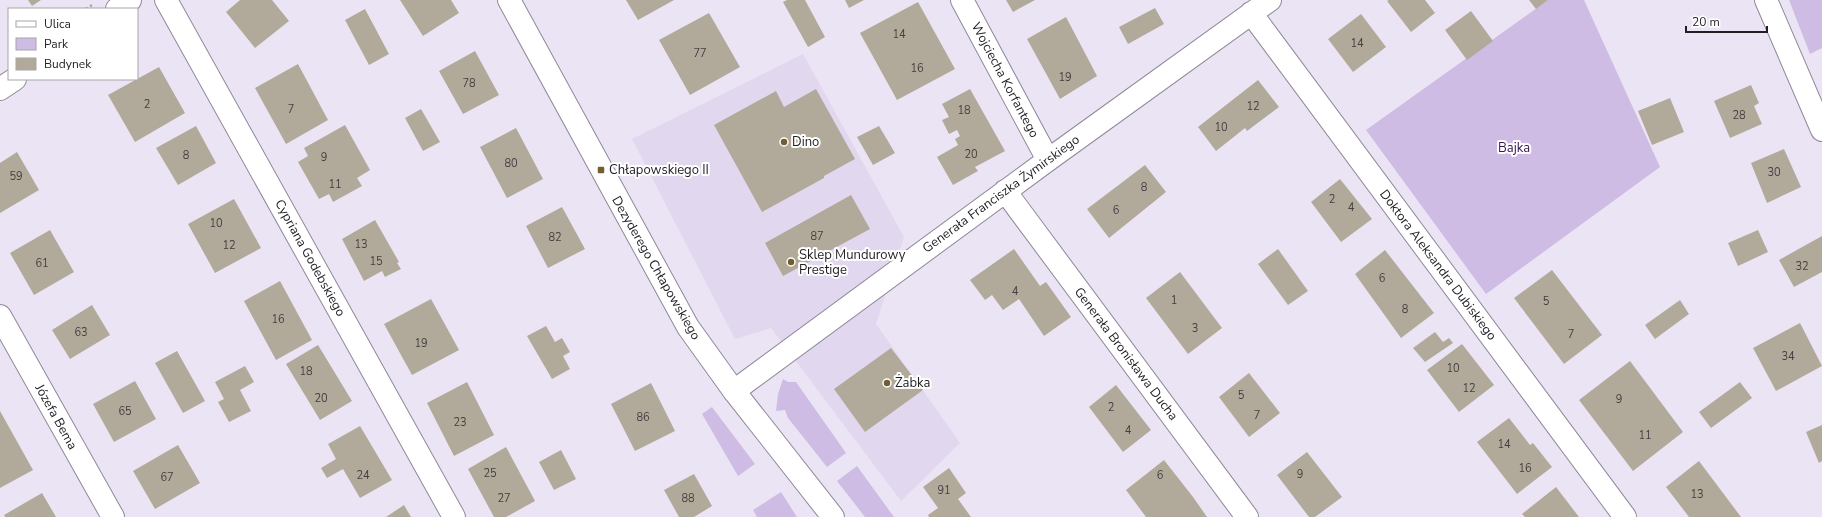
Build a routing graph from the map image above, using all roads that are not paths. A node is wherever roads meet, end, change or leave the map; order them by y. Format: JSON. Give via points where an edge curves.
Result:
{"nodes":[{"id":1,"x":130,"y":0,"type":"edge"},
{"id":2,"x":166,"y":0,"type":"edge"},
{"id":3,"x":509,"y":0,"type":"edge"},
{"id":4,"x":962,"y":0,"type":"edge"},
{"id":5,"x":1270,"y":0,"type":"edge"},
{"id":6,"x":1766,"y":0,"type":"edge"},
{"id":7,"x":118,"y":8,"type":"edge"},
{"id":8,"x":1251,"y":13,"type":"junction"},
{"id":9,"x":14,"y":80,"type":"edge"},
{"id":10,"x":0,"y":89,"type":"edge"},
{"id":11,"x":1822,"y":130,"type":"edge"},
{"id":12,"x":1048,"y":160,"type":"junction"},
{"id":13,"x":1005,"y":191,"type":"junction"},
{"id":14,"x":0,"y":316,"type":"edge"},
{"id":15,"x":734,"y":391,"type":"junction"},
{"id":16,"x":113,"y":517,"type":"edge"},
{"id":17,"x":454,"y":517,"type":"edge"},
{"id":18,"x":833,"y":517,"type":"edge"},
{"id":19,"x":1247,"y":517,"type":"edge"},
{"id":20,"x":1624,"y":517,"type":"edge"}],
"edges":[{"from":1,"to":7,"type":"street"},
{"from":2,"to":17,"type":"street","name":"Cypriana Godebskiego"},
{"from":3,"to":15,"type":"street","name":"Dezyderego Chłapowskiego","via":[[688,327]]},
{"from":4,"to":12,"type":"street","name":"Wojciecha Korfantego"},
{"from":5,"to":8,"type":"street","name":"Generała Franciszka Żymirskiego"},
{"from":6,"to":11,"type":"street"},
{"from":8,"to":12,"type":"street","name":"Generała Franciszka Żymirskiego"},
{"from":8,"to":20,"type":"street","name":"Doktora Aleksandra Dubiskiego"},
{"from":9,"to":10,"type":"street"},
{"from":12,"to":13,"type":"street","name":"Generała Franciszka Żymirskiego"},
{"from":13,"to":15,"type":"street","name":"Generała Franciszka Żymirskiego"},
{"from":13,"to":19,"type":"street","name":"Generała Bronisława Ducha"},
{"from":14,"to":16,"type":"street","name":"Józefa Bema"},
{"from":15,"to":18,"type":"street","name":"Dezyderego Chłapowskiego"}]}
